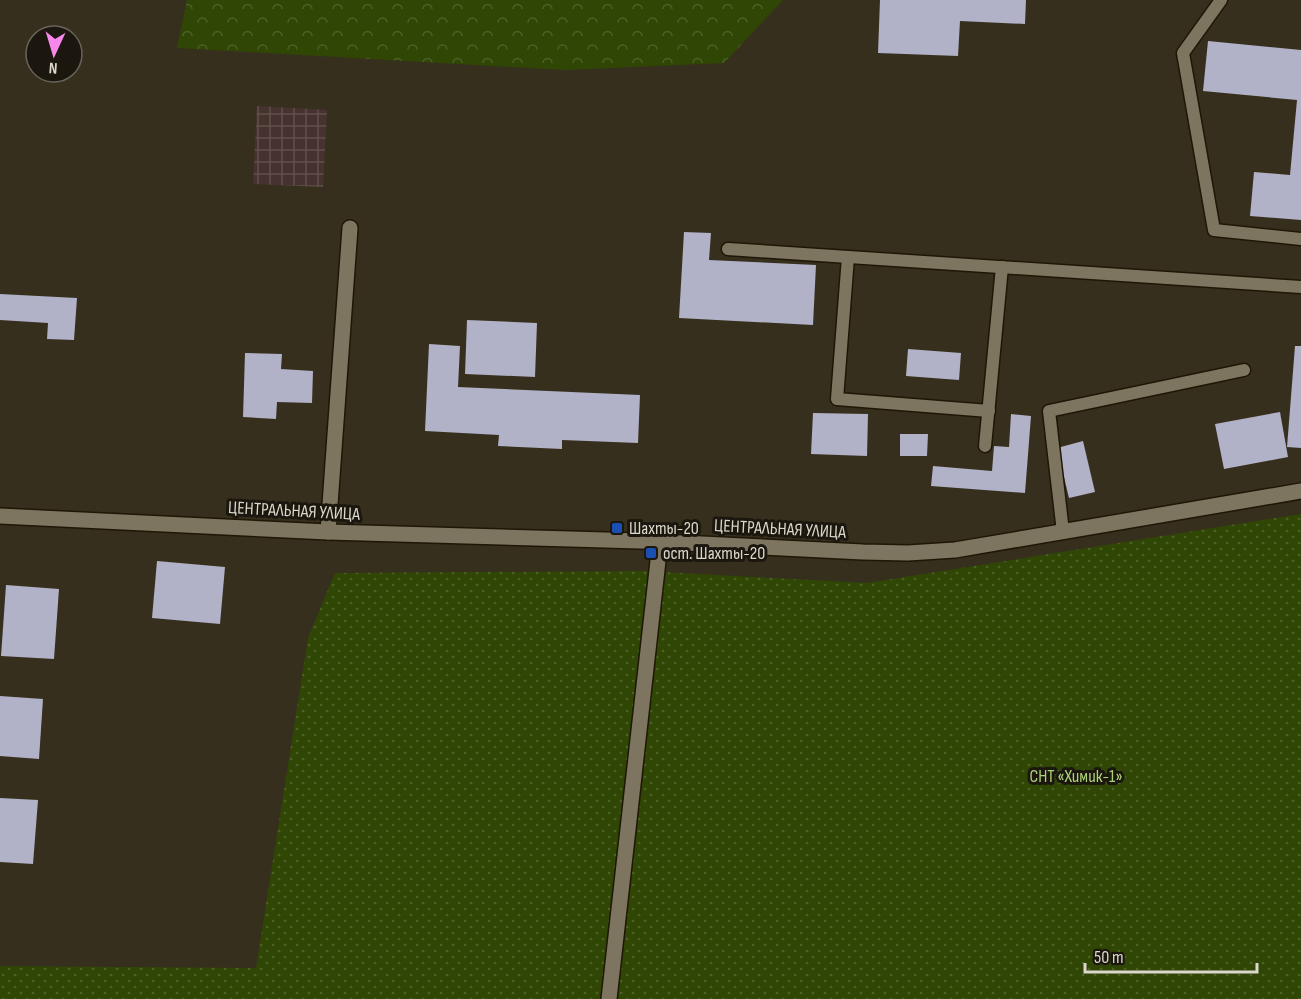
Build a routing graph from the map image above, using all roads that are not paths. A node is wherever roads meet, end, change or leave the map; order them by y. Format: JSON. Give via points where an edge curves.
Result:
{"nodes":[{"id":1,"x":1221,"y":0,"type":"edge"},
{"id":2,"x":350,"y":228,"type":"dead end"},
{"id":3,"x":1301,"y":239,"type":"edge"},
{"id":4,"x":728,"y":249,"type":"dead end"},
{"id":5,"x":848,"y":257,"type":"junction"},
{"id":6,"x":1002,"y":267,"type":"junction"},
{"id":7,"x":1301,"y":287,"type":"edge"},
{"id":8,"x":1244,"y":370,"type":"dead end"},
{"id":9,"x":989,"y":411,"type":"junction"},
{"id":10,"x":985,"y":446,"type":"dead end"},
{"id":11,"x":1301,"y":491,"type":"edge"},
{"id":12,"x":0,"y":516,"type":"edge"},
{"id":13,"x":327,"y":532,"type":"junction"},
{"id":14,"x":1063,"y":532,"type":"junction"},
{"id":15,"x":660,"y":543,"type":"junction"},
{"id":16,"x":609,"y":999,"type":"edge"}],
"edges":[{"from":1,"to":3,"type":"lane","via":[[1183,53],[1214,230]]},
{"from":2,"to":13,"type":"street"},
{"from":4,"to":5,"type":"lane"},
{"from":5,"to":6,"type":"lane"},
{"from":5,"to":9,"type":"lane","via":[[837,399]]},
{"from":6,"to":7,"type":"lane"},
{"from":6,"to":9,"type":"lane"},
{"from":8,"to":14,"type":"lane","via":[[1049,411]]},
{"from":9,"to":10,"type":"lane"},
{"from":11,"to":14,"type":"street","name":"ЦЕНТРАЛЬНАЯ УЛИЦА"},
{"from":12,"to":13,"type":"street","name":"ЦЕНТРАЛЬНАЯ УЛИЦА"},
{"from":13,"to":15,"type":"street","name":"ЦЕНТРАЛЬНАЯ УЛИЦА"},
{"from":14,"to":15,"type":"street","name":"ЦЕНТРАЛЬНАЯ УЛИЦА","via":[[955,550],[908,553]]},
{"from":15,"to":16,"type":"street"}]}
